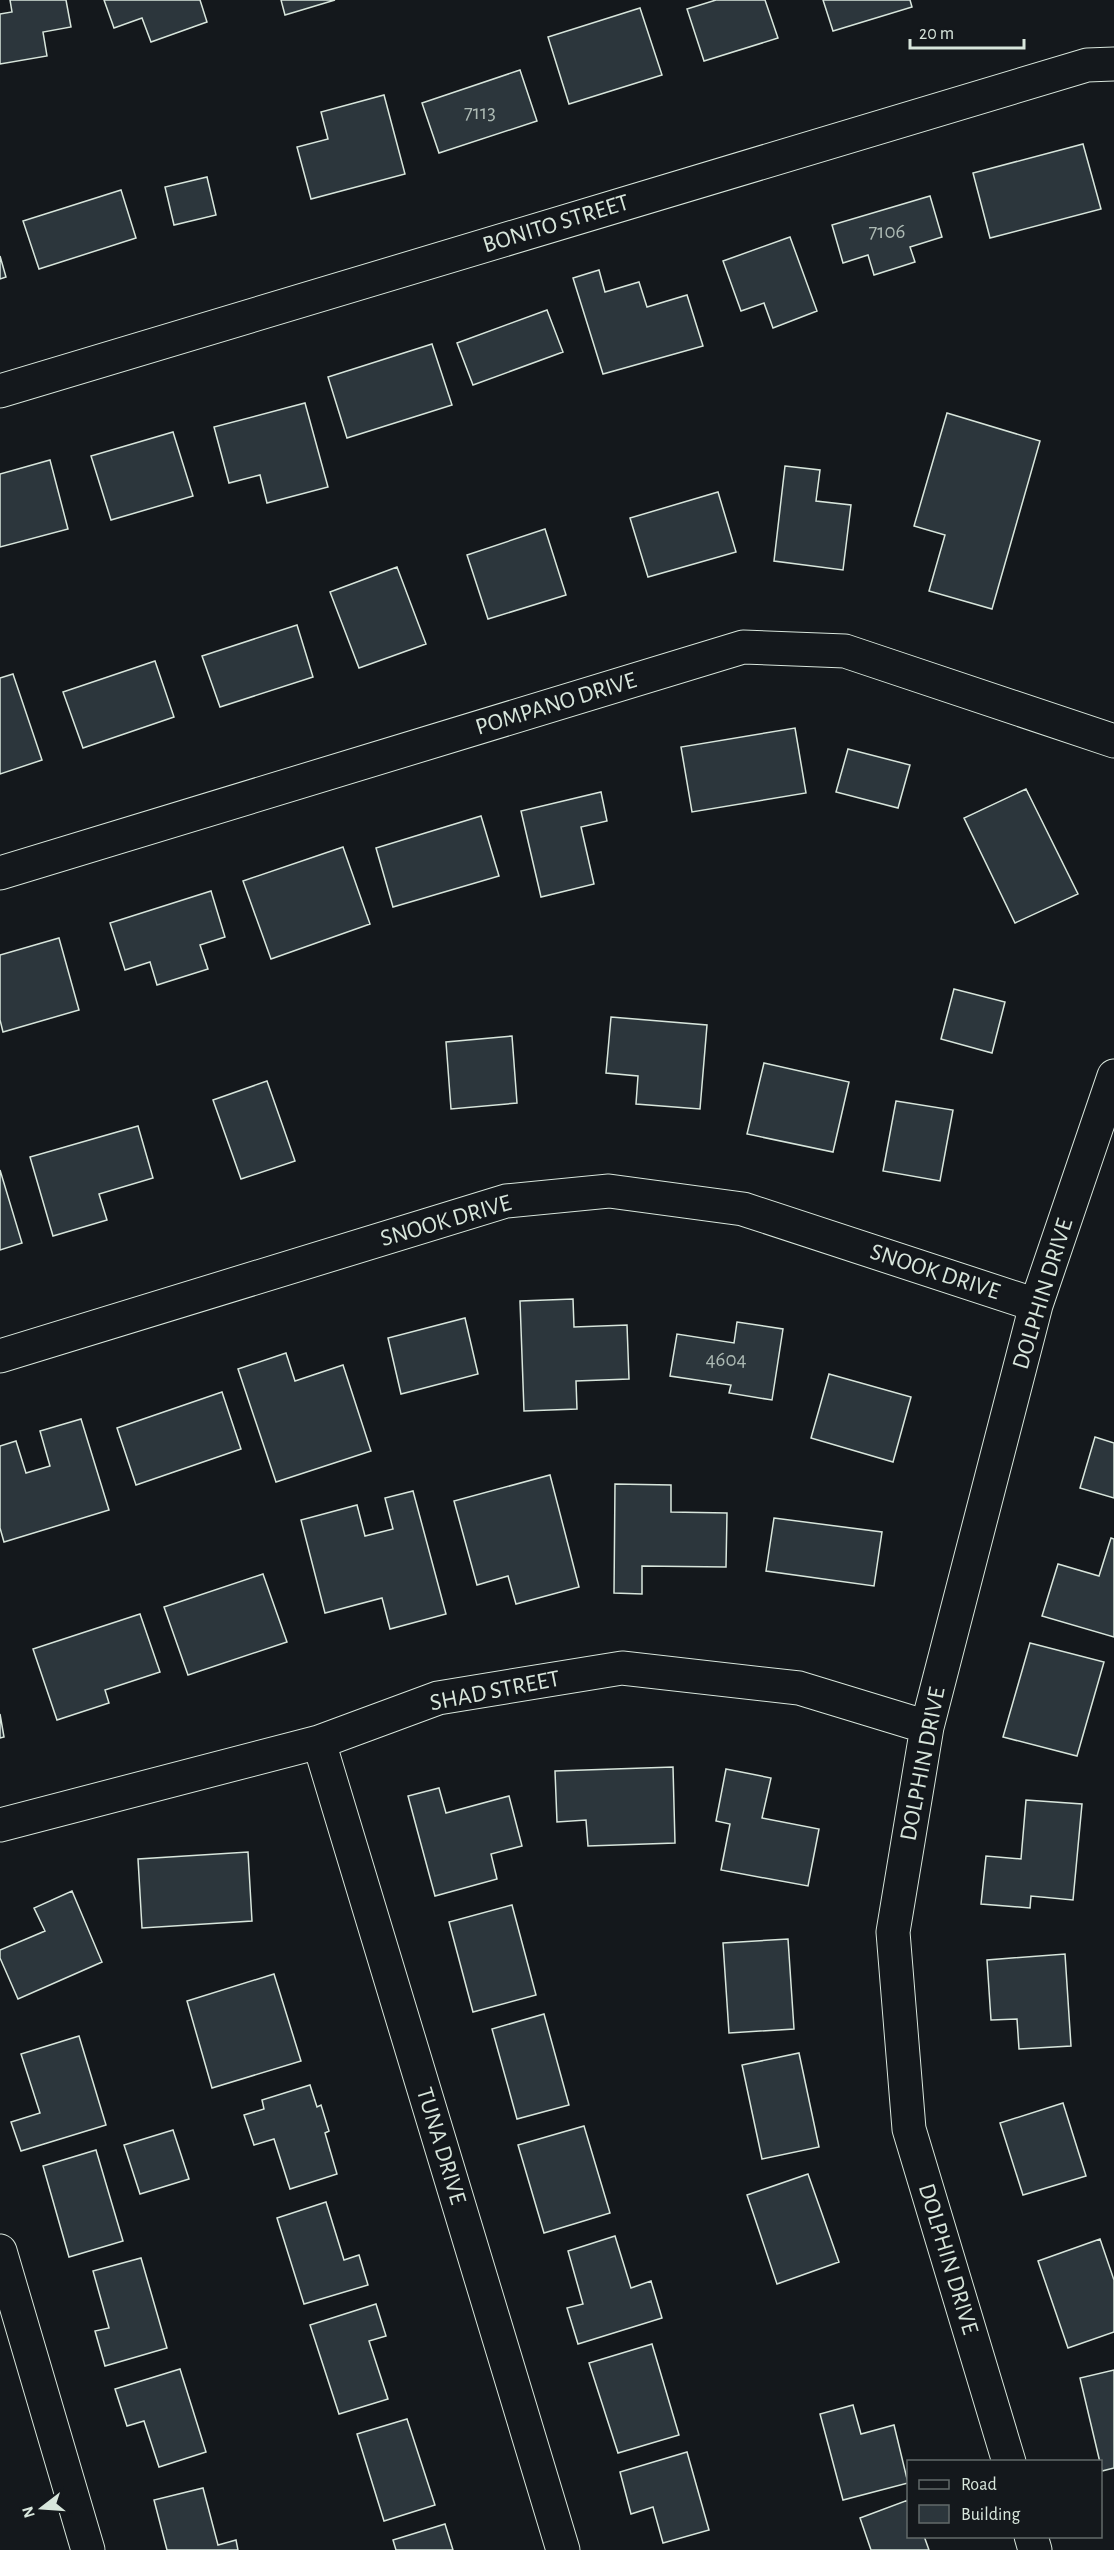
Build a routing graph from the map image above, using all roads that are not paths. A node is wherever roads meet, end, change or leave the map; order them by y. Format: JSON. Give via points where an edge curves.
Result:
{"nodes":[{"id":1,"x":1114,"y":64,"type":"edge"},
{"id":2,"x":0,"y":391,"type":"edge"},
{"id":3,"x":1114,"y":741,"type":"edge"},
{"id":4,"x":0,"y":873,"type":"edge"},
{"id":5,"x":1114,"y":1076,"type":"edge"},
{"id":6,"x":1036,"y":1305,"type":"junction"},
{"id":7,"x":0,"y":1356,"type":"edge"},
{"id":8,"x":927,"y":1727,"type":"junction"},
{"id":9,"x":319,"y":1742,"type":"junction"},
{"id":10,"x":0,"y":1825,"type":"edge"},
{"id":11,"x":0,"y":2251,"type":"edge"},
{"id":12,"x":1008,"y":2460,"type":"edge"},
{"id":13,"x":88,"y":2550,"type":"edge"},
{"id":14,"x":564,"y":2550,"type":"edge"}],
"edges":[{"from":1,"to":2,"type":"street","name":"BONITO STREET","via":[[1087,65]]},
{"from":3,"to":4,"type":"street","name":"POMPANO DRIVE","via":[[845,651],[743,647]]},
{"from":5,"to":6,"type":"street","name":"DOLPHIN DRIVE"},
{"from":6,"to":7,"type":"street","name":"SNOOK DRIVE","via":[[743,1209],[609,1191],[506,1201]]},
{"from":6,"to":8,"type":"street","name":"DOLPHIN DRIVE"},
{"from":8,"to":9,"type":"street","name":"SHAD STREET","via":[[799,1688],[622,1668],[438,1698]]},
{"from":8,"to":12,"type":"street","name":"DOLPHIN DRIVE","via":[[893,1932],[909,2129]]},
{"from":9,"to":10,"type":"street","name":"SHAD STREET"},
{"from":9,"to":14,"type":"street","name":"TUNA DRIVE"},
{"from":11,"to":13,"type":"street"}]}
